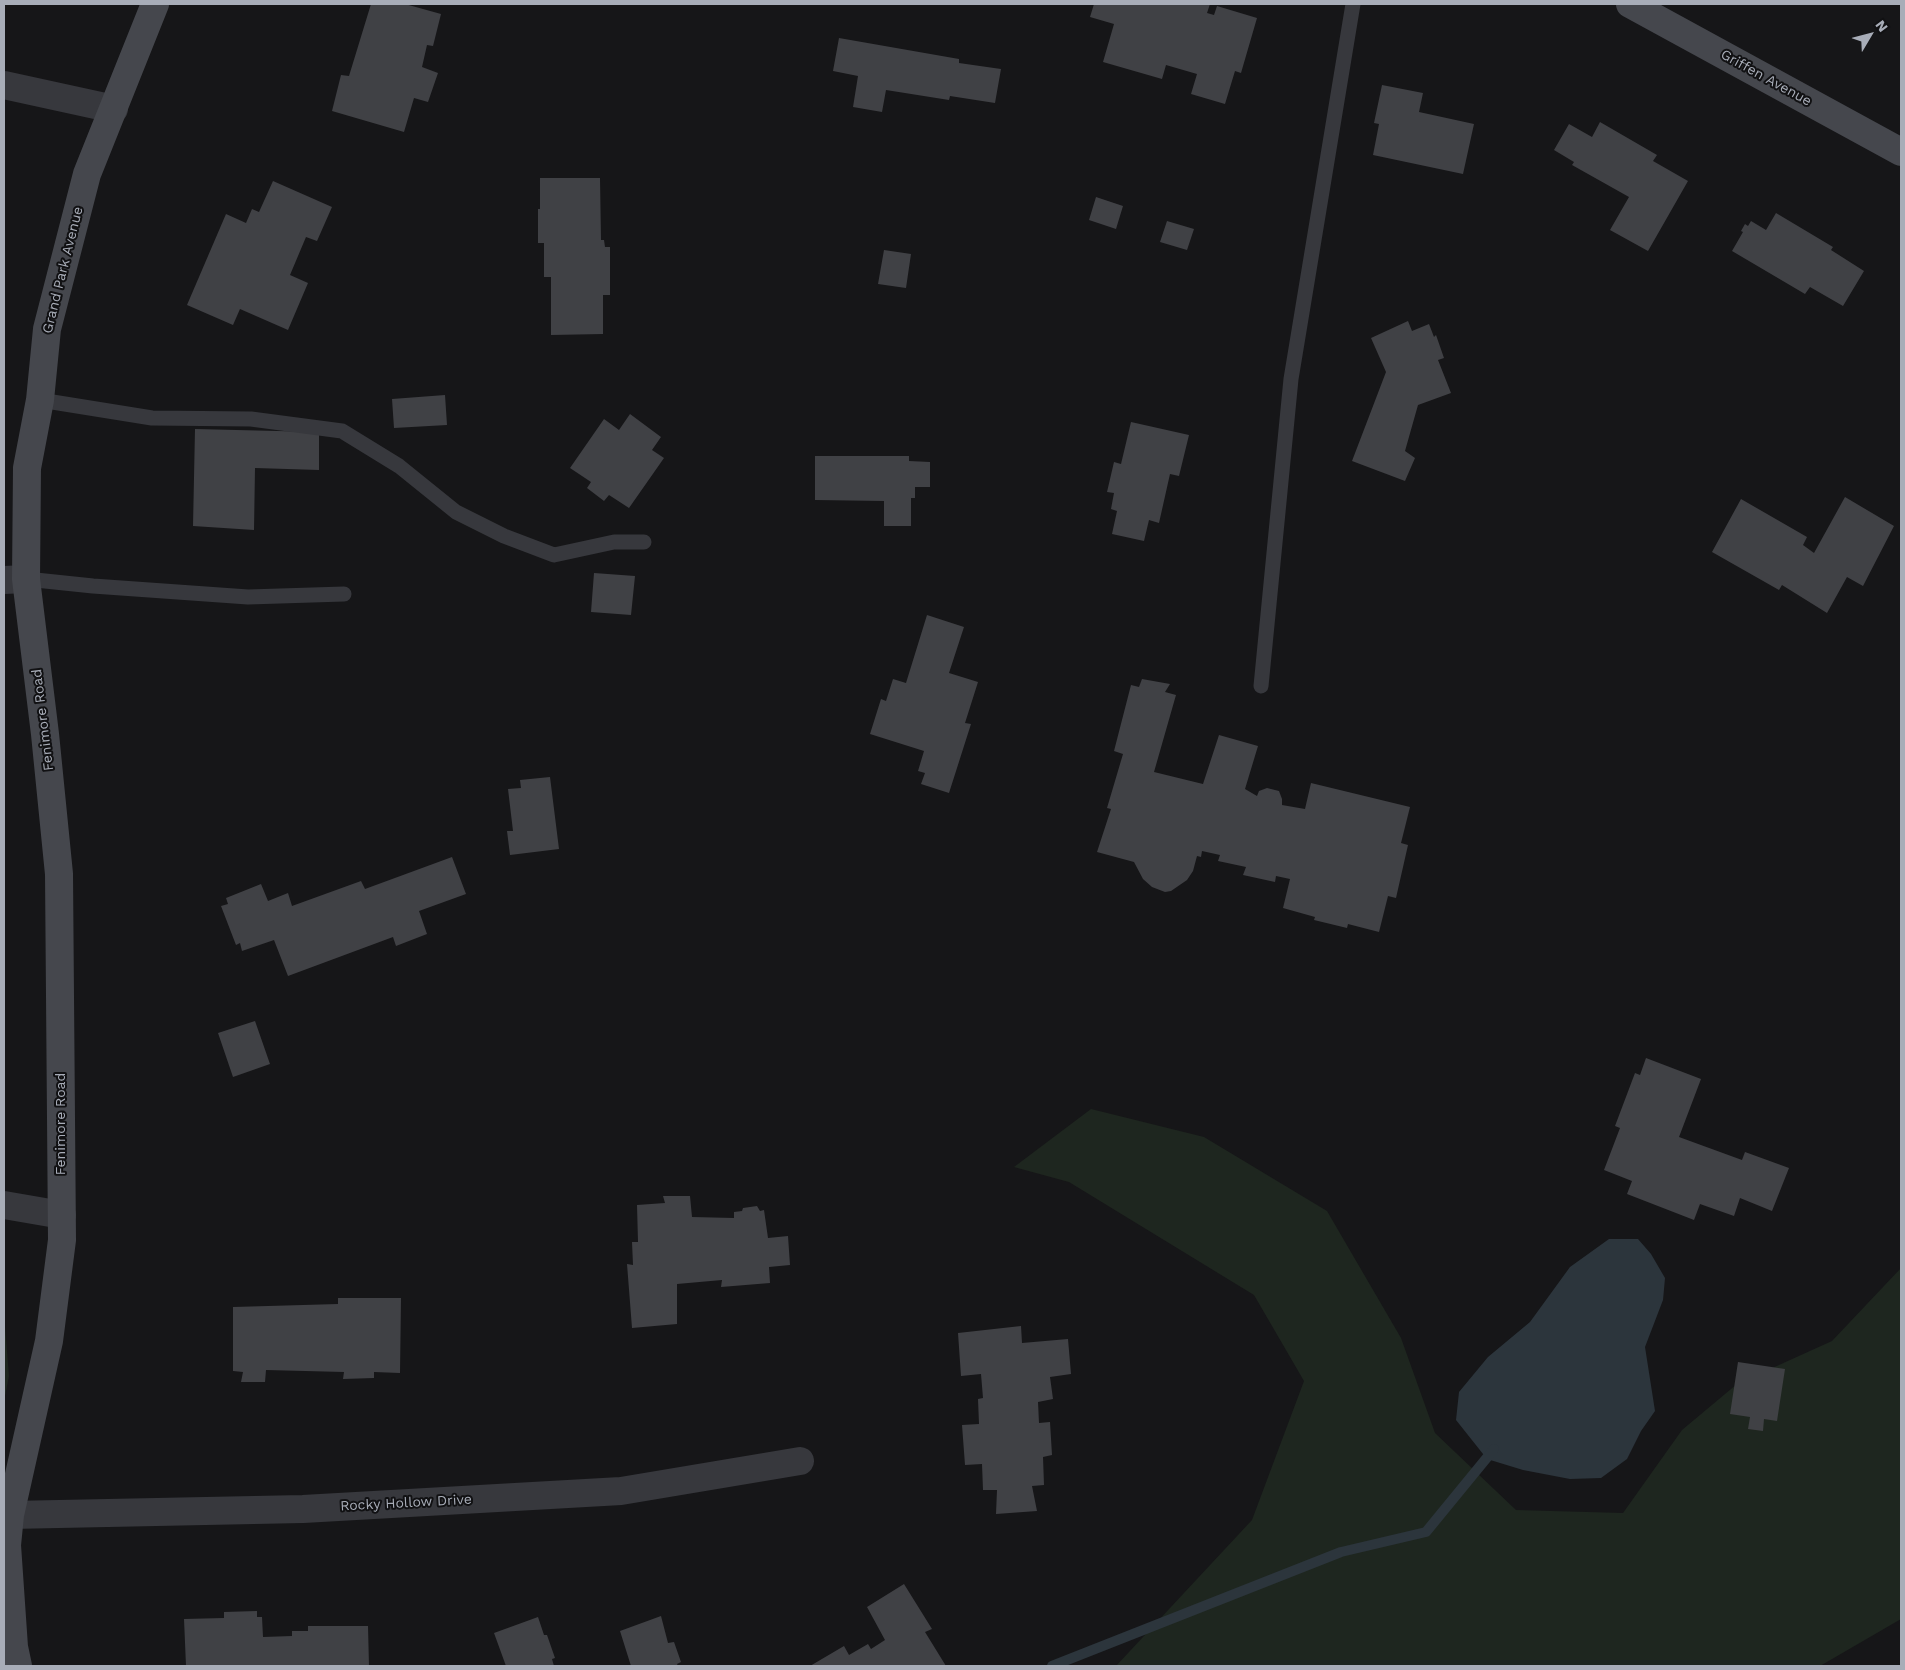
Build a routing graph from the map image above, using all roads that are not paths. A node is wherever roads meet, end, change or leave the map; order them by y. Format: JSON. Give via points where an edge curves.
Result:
{"nodes":[{"id":1,"x":155,"y":4,"type":"edge"},
{"id":2,"x":1353,"y":4,"type":"edge"},
{"id":3,"x":1633,"y":4,"type":"edge"},
{"id":4,"x":4,"y":85,"type":"edge"},
{"id":5,"x":114,"y":108,"type":"junction"},
{"id":6,"x":1901,"y":152,"type":"edge"},
{"id":7,"x":40,"y":400,"type":"junction"},
{"id":8,"x":644,"y":542,"type":"dead end"},
{"id":9,"x":15,"y":579,"type":"edge"},
{"id":10,"x":344,"y":594,"type":"dead end"},
{"id":11,"x":1261,"y":686,"type":"dead end"},
{"id":12,"x":4,"y":1205,"type":"edge"},
{"id":13,"x":62,"y":1215,"type":"junction"},
{"id":14,"x":800,"y":1461,"type":"dead end"},
{"id":15,"x":10,"y":1515,"type":"junction"},
{"id":16,"x":18,"y":1666,"type":"edge"}],
"edges":[{"from":1,"to":5,"type":"street","name":"Grand Park Avenue"},
{"from":2,"to":11,"type":"lane","via":[[1292,379]]},
{"from":3,"to":6,"type":"street","name":"Griffen Avenue"},
{"from":4,"to":5,"type":"street"},
{"from":5,"to":7,"type":"street","name":"Grand Park Avenue","via":[[87,174],[47,329]]},
{"from":7,"to":8,"type":"lane","via":[[152,418],[251,419],[342,431],[399,466],[456,512],[504,536],[554,554],[614,542]]},
{"from":7,"to":9,"type":"street","name":"Grand Park Avenue","via":[[27,468]]},
{"from":9,"to":10,"type":"lane","via":[[248,597]]},
{"from":9,"to":13,"type":"street","name":"Fenimore Road","via":[[45,734],[59,874]]},
{"from":12,"to":13,"type":"street"},
{"from":13,"to":15,"type":"street","name":"Fenimore Road","via":[[62,1240],[49,1341]]},
{"from":14,"to":15,"type":"street","name":"Rocky Hollow Drive","via":[[621,1491],[303,1509]]},
{"from":15,"to":16,"type":"street","name":"Fenimore Road","via":[[7,1545]]}]}
